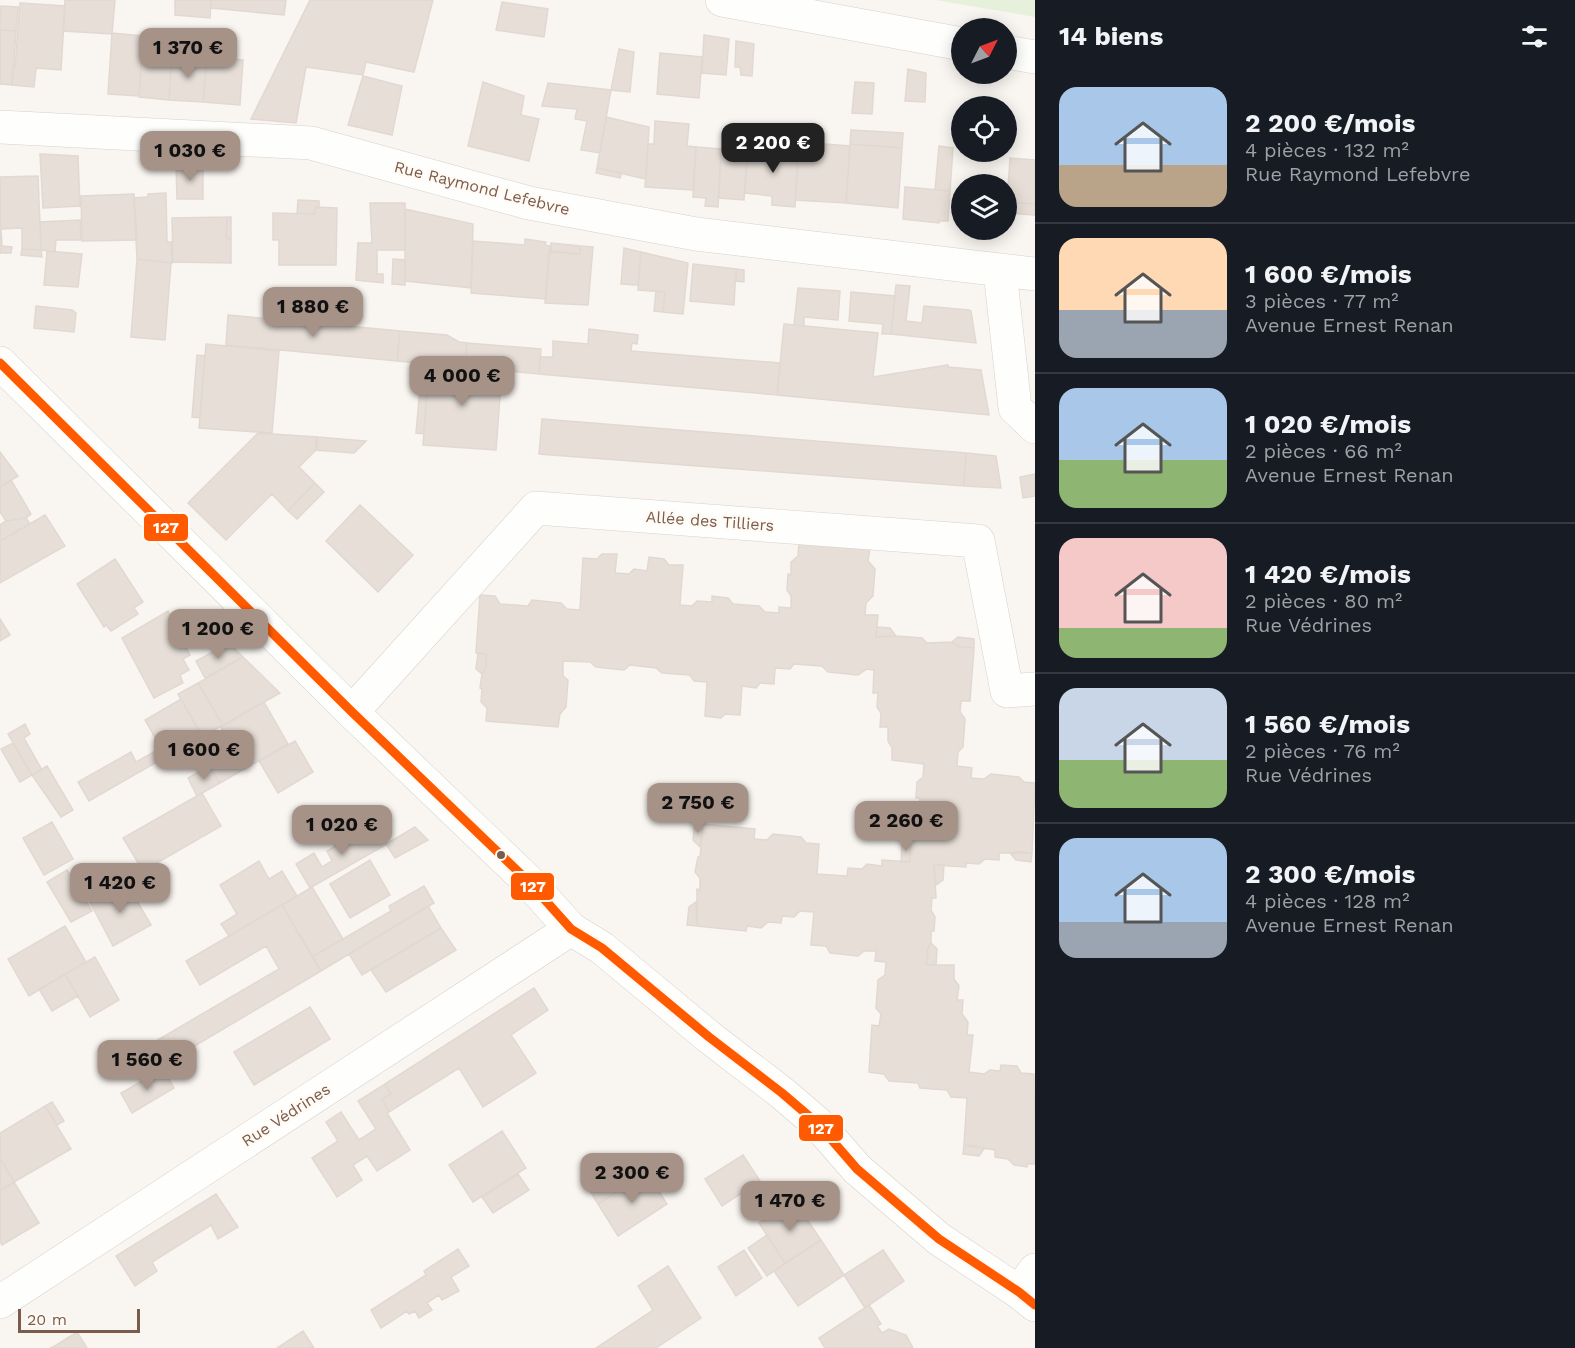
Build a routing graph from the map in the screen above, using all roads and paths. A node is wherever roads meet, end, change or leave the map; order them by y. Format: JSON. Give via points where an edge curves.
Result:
{"nodes":[{"id":1,"x":722,"y":0,"type":"edge"},
{"id":2,"x":951,"y":42,"type":"edge"},
{"id":3,"x":1017,"y":54,"type":"edge"},
{"id":4,"x":1035,"y":57,"type":"edge"},
{"id":5,"x":0,"y":127,"type":"edge"},
{"id":6,"x":1000,"y":271,"type":"junction"},
{"id":7,"x":1035,"y":274,"type":"edge"},
{"id":8,"x":0,"y":363,"type":"edge"},
{"id":9,"x":1035,"y":427,"type":"edge"},
{"id":10,"x":1035,"y":688,"type":"edge"},
{"id":11,"x":352,"y":712,"type":"junction"},
{"id":12,"x":572,"y":929,"type":"junction"},
{"id":13,"x":1030,"y":1289,"type":"edge"},
{"id":14,"x":0,"y":1302,"type":"edge"}],
"edges":[{"from":1,"to":2,"type":"street"},
{"from":3,"to":4,"type":"street"},
{"from":5,"to":6,"type":"street","name":"Rue Raymond Lefebvre","via":[[311,143],[529,203],[696,234]]},
{"from":6,"to":7,"type":"street","name":"Rue Raymond Lefebvre"},
{"from":6,"to":9,"type":"street","via":[[1015,408]]},
{"from":8,"to":11,"type":"street"},
{"from":10,"to":11,"type":"street","name":"Allée des Tilliers","via":[[1007,691],[978,541],[536,508]]},
{"from":11,"to":12,"type":"street","via":[[528,881]]},
{"from":12,"to":13,"type":"street","via":[[602,948],[818,1123],[857,1169],[939,1239]]},
{"from":12,"to":14,"type":"street","name":"Rue Védrines"}]}
